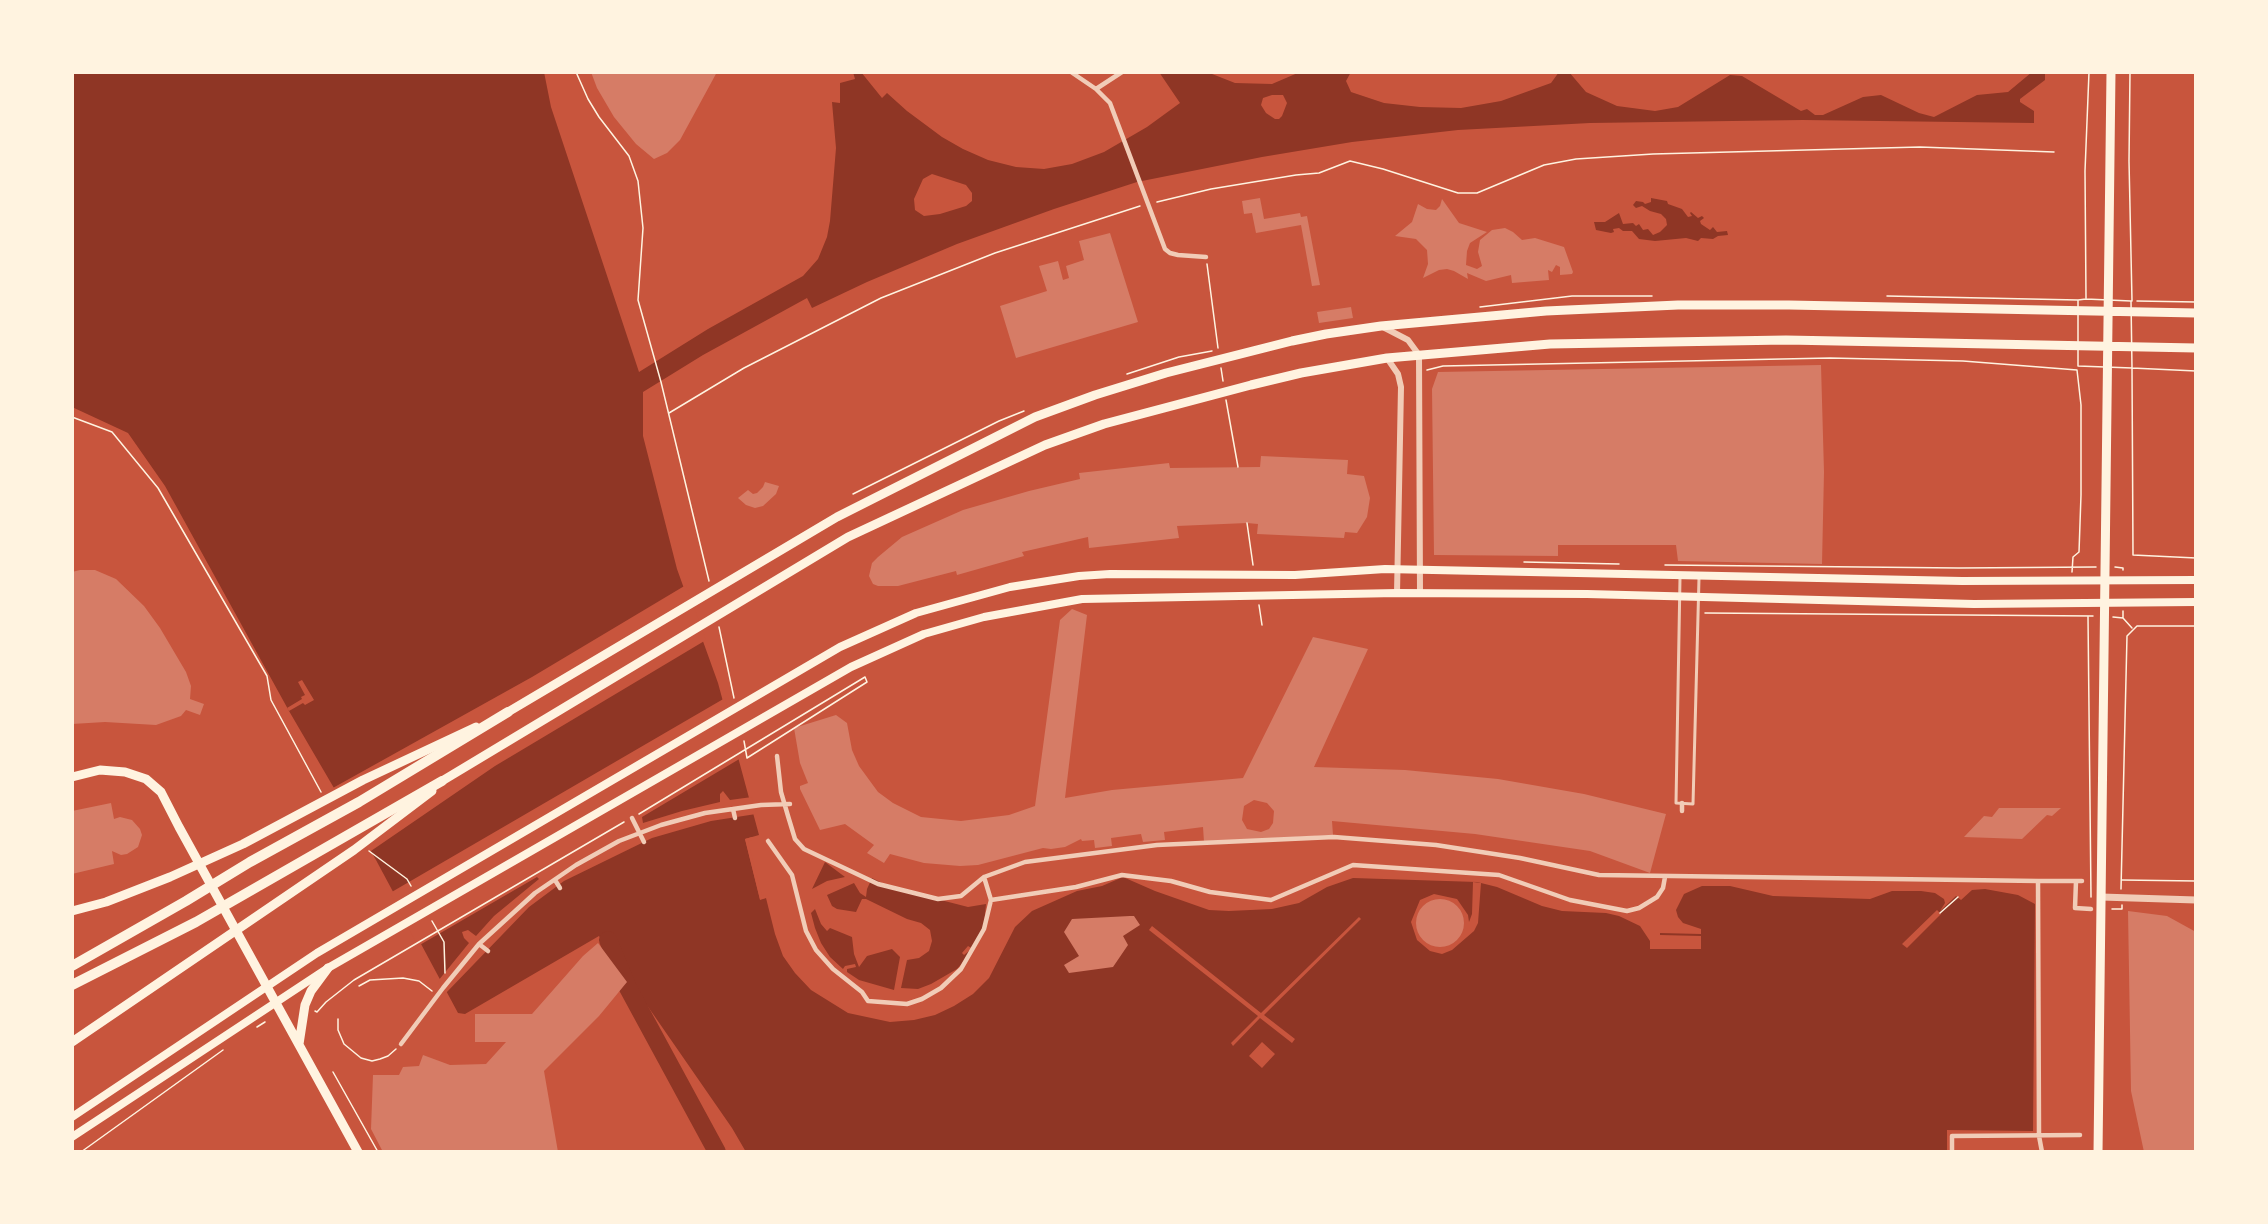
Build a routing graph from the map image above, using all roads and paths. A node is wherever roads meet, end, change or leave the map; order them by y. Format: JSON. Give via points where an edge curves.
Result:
{"nodes":[{"id":1,"x":576,"y":72,"type":"edge"},
{"id":2,"x":1071,"y":72,"type":"edge"},
{"id":3,"x":1122,"y":72,"type":"edge"},
{"id":4,"x":2090,"y":72,"type":"edge"},
{"id":5,"x":2111,"y":72,"type":"edge"},
{"id":6,"x":2130,"y":72,"type":"edge"},
{"id":7,"x":1096,"y":88,"type":"junction"},
{"id":8,"x":2054,"y":152,"type":"dead end"},
{"id":9,"x":1150,"y":203,"type":"dead end"},
{"id":10,"x":1140,"y":206,"type":"dead end"},
{"id":11,"x":1206,"y":257,"type":"dead end"},
{"id":12,"x":1209,"y":272,"type":"dead end"},
{"id":13,"x":2086,"y":299,"type":"dead end"},
{"id":14,"x":2196,"y":302,"type":"edge"},
{"id":15,"x":2107,"y":313,"type":"junction"},
{"id":16,"x":2196,"y":313,"type":"edge"},
{"id":17,"x":1381,"y":326,"type":"junction"},
{"id":18,"x":1216,"y":339,"type":"dead end"},
{"id":19,"x":2107,"y":348,"type":"junction"},
{"id":20,"x":2196,"y":348,"type":"edge"},
{"id":21,"x":1419,"y":355,"type":"junction"},
{"id":22,"x":1387,"y":358,"type":"junction"},
{"id":23,"x":1426,"y":370,"type":"dead end"},
{"id":24,"x":2196,"y":371,"type":"edge"},
{"id":25,"x":1225,"y":392,"type":"dead end"},
{"id":26,"x":668,"y":414,"type":"junction"},
{"id":27,"x":72,"y":417,"type":"edge"},
{"id":28,"x":1238,"y":467,"type":"dead end"},
{"id":29,"x":2196,"y":558,"type":"edge"},
{"id":30,"x":1665,"y":565,"type":"dead end"},
{"id":31,"x":2073,"y":567,"type":"junction"},
{"id":32,"x":2104,"y":567,"type":"junction"},
{"id":33,"x":1397,"y":569,"type":"junction"},
{"id":34,"x":1420,"y":570,"type":"junction"},
{"id":35,"x":1680,"y":576,"type":"junction"},
{"id":36,"x":1700,"y":577,"type":"junction"},
{"id":37,"x":2072,"y":579,"type":"junction"},
{"id":38,"x":2105,"y":579,"type":"junction"},
{"id":39,"x":2123,"y":579,"type":"junction"},
{"id":40,"x":709,"y":580,"type":"dead end"},
{"id":41,"x":2196,"y":580,"type":"edge"},
{"id":42,"x":1397,"y":593,"type":"junction"},
{"id":43,"x":1420,"y":594,"type":"junction"},
{"id":44,"x":1680,"y":597,"type":"junction"},
{"id":45,"x":1699,"y":598,"type":"junction"},
{"id":46,"x":2104,"y":602,"type":"junction"},
{"id":47,"x":2196,"y":602,"type":"edge"},
{"id":48,"x":2072,"y":603,"type":"junction"},
{"id":49,"x":1698,"y":613,"type":"junction"},
{"id":50,"x":2074,"y":615,"type":"junction"},
{"id":51,"x":2088,"y":616,"type":"dead end"},
{"id":52,"x":2123,"y":618,"type":"dead end"},
{"id":53,"x":718,"y":624,"type":"dead end"},
{"id":54,"x":2196,"y":626,"type":"edge"},
{"id":55,"x":2134,"y":629,"type":"junction"},
{"id":56,"x":735,"y":702,"type":"dead end"},
{"id":57,"x":508,"y":712,"type":"junction"},
{"id":58,"x":742,"y":735,"type":"dead end"},
{"id":59,"x":777,"y":756,"type":"dead end"},
{"id":60,"x":304,"y":763,"type":"dead end"},
{"id":61,"x":72,"y":777,"type":"edge"},
{"id":62,"x":442,"y":781,"type":"junction"},
{"id":63,"x":1682,"y":803,"type":"junction"},
{"id":64,"x":790,"y":804,"type":"dead end"},
{"id":65,"x":733,"y":809,"type":"junction"},
{"id":66,"x":1682,"y":811,"type":"dead end"},
{"id":67,"x":632,"y":818,"type":"junction"},
{"id":68,"x":735,"y":818,"type":"dead end"},
{"id":69,"x":640,"y":833,"type":"junction"},
{"id":70,"x":768,"y":841,"type":"dead end"},
{"id":71,"x":644,"y":842,"type":"dead end"},
{"id":72,"x":984,"y":877,"type":"junction"},
{"id":73,"x":1665,"y":877,"type":"junction"},
{"id":74,"x":555,"y":880,"type":"junction"},
{"id":75,"x":2038,"y":881,"type":"junction"},
{"id":76,"x":2196,"y":881,"type":"edge"},
{"id":77,"x":561,"y":888,"type":"dead end"},
{"id":78,"x":1958,"y":897,"type":"dead end"},
{"id":79,"x":2101,"y":897,"type":"junction"},
{"id":80,"x":990,"y":900,"type":"junction"},
{"id":81,"x":2196,"y":900,"type":"edge"},
{"id":82,"x":2091,"y":909,"type":"dead end"},
{"id":83,"x":72,"y":911,"type":"edge"},
{"id":84,"x":1940,"y":913,"type":"dead end"},
{"id":85,"x":479,"y":944,"type":"junction"},
{"id":86,"x":488,"y":951,"type":"dead end"},
{"id":87,"x":72,"y":966,"type":"edge"},
{"id":88,"x":328,"y":968,"type":"junction"},
{"id":89,"x":72,"y":985,"type":"edge"},
{"id":90,"x":358,"y":986,"type":"dead end"},
{"id":91,"x":267,"y":987,"type":"junction"},
{"id":92,"x":437,"y":995,"type":"dead end"},
{"id":93,"x":276,"y":1003,"type":"junction"},
{"id":94,"x":317,"y":1012,"type":"dead end"},
{"id":95,"x":338,"y":1019,"type":"dead end"},
{"id":96,"x":264,"y":1024,"type":"dead end"},
{"id":97,"x":250,"y":1030,"type":"dead end"},
{"id":98,"x":72,"y":1042,"type":"edge"},
{"id":99,"x":298,"y":1044,"type":"junction"},
{"id":100,"x":401,"y":1044,"type":"joint"},
{"id":101,"x":225,"y":1048,"type":"dead end"},
{"id":102,"x":333,"y":1072,"type":"dead end"},
{"id":103,"x":72,"y":1117,"type":"edge"},
{"id":104,"x":2080,"y":1135,"type":"dead end"},
{"id":105,"x":2039,"y":1136,"type":"junction"},
{"id":106,"x":72,"y":1137,"type":"edge"},
{"id":107,"x":81,"y":1152,"type":"edge"},
{"id":108,"x":358,"y":1152,"type":"edge"},
{"id":109,"x":378,"y":1152,"type":"edge"},
{"id":110,"x":1952,"y":1152,"type":"edge"},
{"id":111,"x":2042,"y":1152,"type":"edge"},
{"id":112,"x":2098,"y":1152,"type":"edge"}],
"edges":[{"from":1,"to":26,"type":"path","via":[[599,117],[629,156],[638,181],[642,228],[638,300]]},
{"from":2,"to":7,"type":"street"},
{"from":3,"to":7,"type":"street"},
{"from":4,"to":13,"type":"path","via":[[2085,171]]},
{"from":5,"to":15,"type":"main road"},
{"from":6,"to":14,"type":"path","via":[[2131,301]]},
{"from":7,"to":11,"type":"street","via":[[1110,104],[1166,249],[1170,253]]},
{"from":8,"to":9,"type":"path","via":[[1920,147],[1576,159],[1544,165],[1477,193],[1458,193],[1350,161],[1319,173],[1211,189]]},
{"from":10,"to":26,"type":"path","via":[[995,253],[880,298],[744,368]]},
{"from":12,"to":18,"type":"path"},
{"from":15,"to":16,"type":"main road"},
{"from":15,"to":17,"type":"main road","via":[[1789,304],[1678,305],[1546,310]]},
{"from":15,"to":19,"type":"main road"},
{"from":17,"to":21,"type":"street","via":[[1408,340]]},
{"from":17,"to":57,"type":"main road","via":[[1292,341],[1166,374],[1035,417],[837,517]]},
{"from":19,"to":20,"type":"main road"},
{"from":19,"to":21,"type":"main road","via":[[1680,340],[1551,344]]},
{"from":19,"to":32,"type":"main road"},
{"from":21,"to":22,"type":"main road"},
{"from":21,"to":34,"type":"street"},
{"from":22,"to":33,"type":"street","via":[[1401,387]]},
{"from":22,"to":62,"type":"main road","via":[[1301,373],[1104,424],[1045,445],[848,537]]},
{"from":23,"to":31,"type":"path","via":[[1443,366],[1830,358],[1963,361],[2078,370],[2081,495],[2079,552],[2073,556]]},
{"from":24,"to":29,"type":"path","via":[[2132,368],[2133,555]]},
{"from":25,"to":28,"type":"path"},
{"from":26,"to":40,"type":"path"},
{"from":27,"to":60,"type":"path","via":[[112,432],[158,488],[267,676],[271,700]]},
{"from":30,"to":31,"type":"path"},
{"from":31,"to":32,"type":"path"},
{"from":31,"to":37,"type":"path"},
{"from":32,"to":38,"type":"main road"},
{"from":32,"to":39,"type":"path","via":[[2123,568]]},
{"from":33,"to":34,"type":"main road"},
{"from":33,"to":42,"type":"street"},
{"from":33,"to":91,"type":"main road","via":[[1296,575],[1079,576],[1010,587],[929,609],[840,647],[318,953]]},
{"from":34,"to":35,"type":"main road"},
{"from":34,"to":43,"type":"street"},
{"from":35,"to":36,"type":"main road"},
{"from":35,"to":44,"type":"lane"},
{"from":36,"to":37,"type":"main road"},
{"from":36,"to":45,"type":"lane"},
{"from":37,"to":38,"type":"main road"},
{"from":38,"to":39,"type":"main road"},
{"from":38,"to":46,"type":"main road"},
{"from":39,"to":41,"type":"main road"},
{"from":42,"to":43,"type":"main road"},
{"from":42,"to":88,"type":"main road","via":[[1082,599],[1011,610],[935,630],[851,667]]},
{"from":43,"to":44,"type":"main road"},
{"from":44,"to":45,"type":"main road"},
{"from":44,"to":63,"type":"lane","via":[[1676,803]]},
{"from":45,"to":48,"type":"main road"},
{"from":45,"to":49,"type":"lane"},
{"from":46,"to":47,"type":"main road"},
{"from":46,"to":48,"type":"main road"},
{"from":46,"to":79,"type":"main road"},
{"from":48,"to":50,"type":"path"},
{"from":49,"to":50,"type":"path"},
{"from":49,"to":63,"type":"lane","via":[[1694,802]]},
{"from":50,"to":51,"type":"path"},
{"from":52,"to":55,"type":"path"},
{"from":53,"to":56,"type":"path"},
{"from":54,"to":55,"type":"path"},
{"from":55,"to":76,"type":"path","via":[[2127,636],[2121,881]]},
{"from":57,"to":83,"type":"main road","via":[[170,878]]},
{"from":57,"to":87,"type":"highway"},
{"from":58,"to":67,"type":"path","via":[[747,758],[867,682],[865,677]]},
{"from":59,"to":72,"type":"street","via":[[795,839],[804,849],[878,884],[938,899],[961,896]]},
{"from":61,"to":91,"type":"main road","via":[[100,770],[125,772],[146,779],[161,792]]},
{"from":62,"to":89,"type":"highway","via":[[233,902]]},
{"from":62,"to":98,"type":"main road","via":[[354,850]]},
{"from":63,"to":66,"type":"street"},
{"from":64,"to":65,"type":"street"},
{"from":65,"to":68,"type":"street"},
{"from":65,"to":69,"type":"street","via":[[705,813]]},
{"from":67,"to":69,"type":"street"},
{"from":67,"to":94,"type":"path","via":[[354,980]]},
{"from":69,"to":71,"type":"street"},
{"from":69,"to":74,"type":"street","via":[[618,841]]},
{"from":70,"to":80,"type":"street","via":[[792,875],[806,932],[816,951],[868,1001],[907,1004],[941,988],[961,969],[976,944],[984,929]]},
{"from":72,"to":73,"type":"street","via":[[1025,862],[1157,845],[1334,837],[1436,845],[1599,875]]},
{"from":72,"to":80,"type":"street"},
{"from":73,"to":75,"type":"street"},
{"from":73,"to":80,"type":"street","via":[[1657,897],[1627,911],[1570,900],[1499,875],[1353,865],[1271,900],[1122,875],[1076,887]]},
{"from":74,"to":77,"type":"street"},
{"from":74,"to":85,"type":"street"},
{"from":75,"to":82,"type":"street","via":[[2079,881],[2075,908]]},
{"from":75,"to":105,"type":"street"},
{"from":78,"to":84,"type":"path"},
{"from":79,"to":81,"type":"street"},
{"from":79,"to":112,"type":"main road"},
{"from":85,"to":86,"type":"street"},
{"from":85,"to":100,"type":"street"},
{"from":88,"to":93,"type":"main road"},
{"from":88,"to":99,"type":"main road","via":[[305,1005]]},
{"from":90,"to":92,"type":"path","via":[[370,980],[403,978],[419,981]]},
{"from":91,"to":93,"type":"main road"},
{"from":91,"to":103,"type":"main road"},
{"from":93,"to":99,"type":"main road"},
{"from":93,"to":106,"type":"main road"},
{"from":95,"to":100,"type":"path","via":[[344,1044],[362,1058],[380,1059]]},
{"from":96,"to":97,"type":"path"},
{"from":99,"to":108,"type":"main road"},
{"from":101,"to":107,"type":"path"},
{"from":102,"to":109,"type":"path"},
{"from":104,"to":105,"type":"street"},
{"from":105,"to":110,"type":"street","via":[[1952,1136]]},
{"from":105,"to":111,"type":"street"}]}
